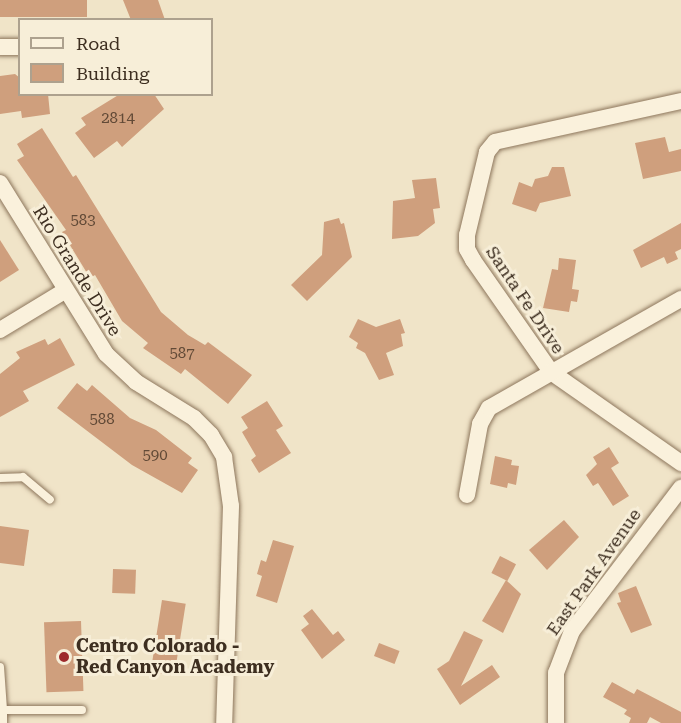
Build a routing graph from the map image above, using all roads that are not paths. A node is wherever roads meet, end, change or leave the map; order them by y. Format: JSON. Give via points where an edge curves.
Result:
{"nodes":[{"id":1,"x":18,"y":47,"type":"edge"},
{"id":2,"x":0,"y":48,"type":"edge"},
{"id":3,"x":681,"y":101,"type":"edge"},
{"id":4,"x":0,"y":183,"type":"edge"},
{"id":5,"x":66,"y":290,"type":"junction"},
{"id":6,"x":681,"y":298,"type":"edge"},
{"id":7,"x":0,"y":330,"type":"edge"},
{"id":8,"x":551,"y":372,"type":"junction"},
{"id":9,"x":681,"y":463,"type":"edge"},
{"id":10,"x":0,"y":478,"type":"edge"},
{"id":11,"x":681,"y":488,"type":"edge"},
{"id":12,"x":467,"y":495,"type":"dead end"},
{"id":13,"x":50,"y":500,"type":"dead end"},
{"id":14,"x":0,"y":666,"type":"edge"},
{"id":15,"x":2,"y":710,"type":"edge"},
{"id":16,"x":82,"y":710,"type":"dead end"},
{"id":17,"x":3,"y":723,"type":"edge"},
{"id":18,"x":224,"y":723,"type":"edge"},
{"id":19,"x":556,"y":723,"type":"edge"}],
"edges":[{"from":1,"to":2,"type":"street"},
{"from":3,"to":8,"type":"street","name":"Santa Fe Drive","via":[[514,135],[495,142],[487,152],[467,249]]},
{"from":4,"to":5,"type":"street","name":"Rio Grande Drive"},
{"from":5,"to":7,"type":"street"},
{"from":5,"to":18,"type":"street","name":"Rio Grande Drive","via":[[106,354],[136,382],[194,418],[211,435],[224,457],[231,506]]},
{"from":6,"to":8,"type":"street"},
{"from":8,"to":9,"type":"street","name":"Santa Fe Drive"},
{"from":8,"to":12,"type":"street","via":[[489,408],[480,424]]},
{"from":10,"to":13,"type":"lane","via":[[23,477]]},
{"from":11,"to":19,"type":"street","name":"East Park Avenue","via":[[567,640],[556,673]]},
{"from":14,"to":15,"type":"lane"},
{"from":15,"to":16,"type":"lane"},
{"from":15,"to":17,"type":"lane"}]}
